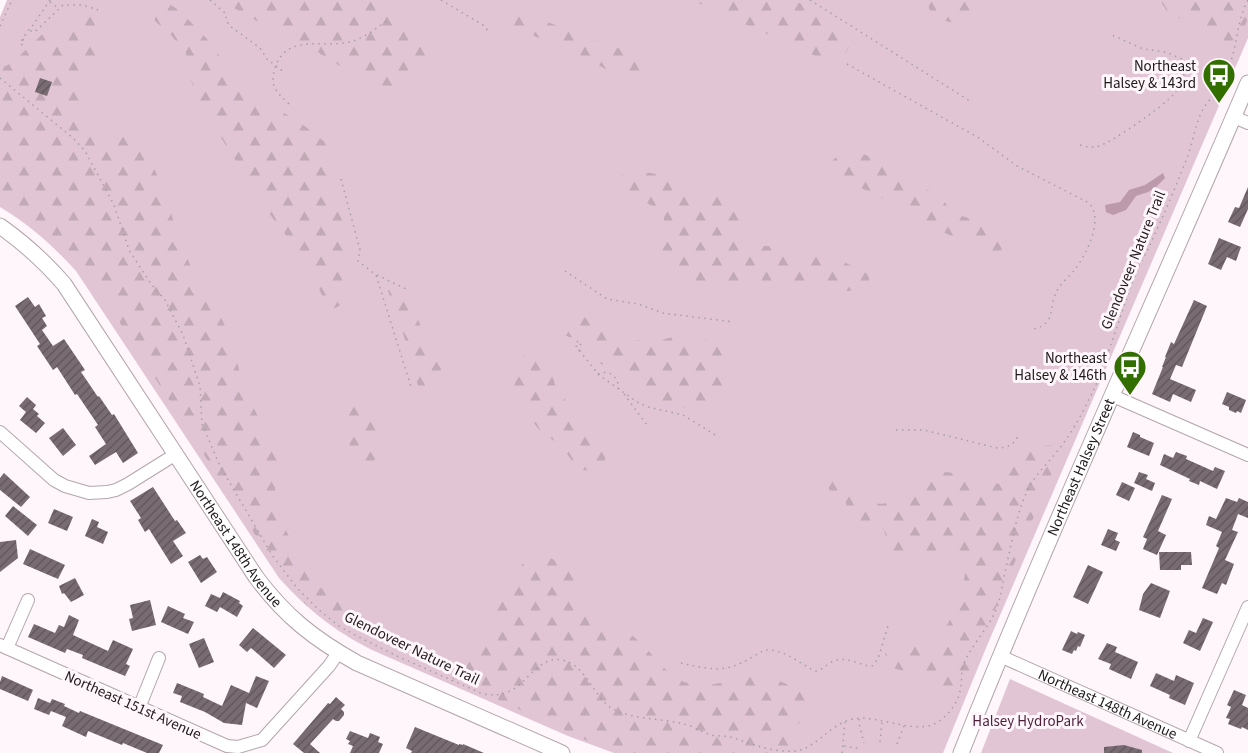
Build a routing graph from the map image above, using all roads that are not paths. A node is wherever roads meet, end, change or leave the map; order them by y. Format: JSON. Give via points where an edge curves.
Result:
{"nodes":[{"id":1,"x":1248,"y":83,"type":"edge"},
{"id":2,"x":1241,"y":120,"type":"edge"},
{"id":3,"x":0,"y":226,"type":"edge"},
{"id":4,"x":1113,"y":396,"type":"junction"},
{"id":5,"x":0,"y":432,"type":"edge"},
{"id":6,"x":176,"y":454,"type":"junction"},
{"id":7,"x":1248,"y":455,"type":"edge"},
{"id":8,"x":28,"y":600,"type":"dead end"},
{"id":9,"x":1248,"y":607,"type":"edge"},
{"id":10,"x":3,"y":647,"type":"edge"},
{"id":11,"x":338,"y":653,"type":"junction"},
{"id":12,"x":1000,"y":656,"type":"junction"},
{"id":13,"x":159,"y":658,"type":"dead end"},
{"id":14,"x":139,"y":708,"type":"junction"},
{"id":15,"x":1189,"y":741,"type":"junction"},
{"id":16,"x":557,"y":752,"type":"edge"},
{"id":17,"x":961,"y":753,"type":"edge"},
{"id":18,"x":1217,"y":753,"type":"edge"}],
"edges":[{"from":1,"to":2,"type":"main road","name":"Northeast Halsey Street"},
{"from":2,"to":4,"type":"main road","name":"Northeast Halsey Street"},
{"from":3,"to":6,"type":"main road","name":"Northeast 148th Avenue","via":[[40,258],[64,284]]},
{"from":4,"to":7,"type":"street"},
{"from":4,"to":12,"type":"main road","name":"Northeast Halsey Street"},
{"from":5,"to":6,"type":"street","via":[[54,480],[89,493],[116,490]]},
{"from":6,"to":11,"type":"main road","name":"Northeast 148th Avenue","via":[[255,577],[298,624]]},
{"from":8,"to":10,"type":"street"},
{"from":9,"to":15,"type":"street"},
{"from":10,"to":14,"type":"street","name":"Northeast 151st Avenue"},
{"from":11,"to":14,"type":"street","name":"Northeast 151st Avenue","via":[[262,740],[248,745],[227,746]]},
{"from":11,"to":16,"type":"main road","name":"Northeast 148th Avenue"},
{"from":12,"to":15,"type":"street","name":"Northeast 148th Avenue"},
{"from":12,"to":17,"type":"main road","name":"Northeast Halsey Street"},
{"from":13,"to":14,"type":"street"},
{"from":15,"to":18,"type":"street","name":"Northeast 148th Avenue"}]}
